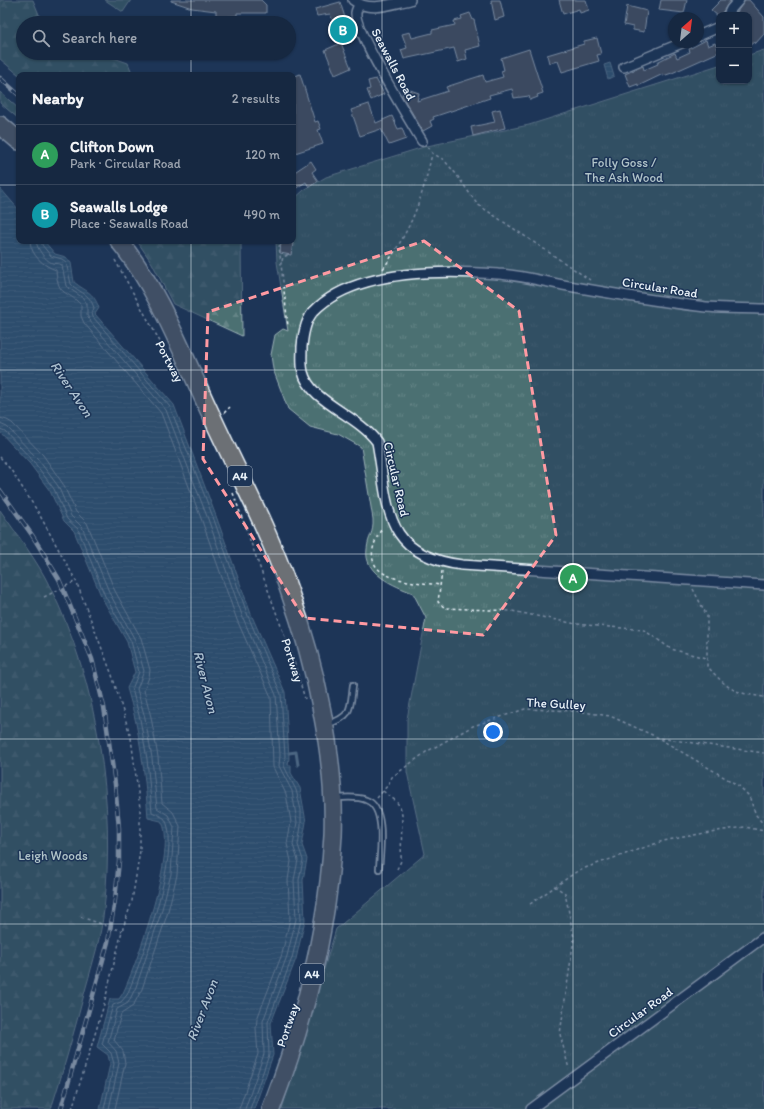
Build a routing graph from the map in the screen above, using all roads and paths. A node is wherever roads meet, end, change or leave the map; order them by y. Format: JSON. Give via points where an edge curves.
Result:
{"nodes":[{"id":1,"x":410,"y":0,"type":"edge"},
{"id":2,"x":740,"y":0,"type":"edge"},
{"id":3,"x":356,"y":2,"type":"edge"},
{"id":4,"x":729,"y":12,"type":"edge"},
{"id":5,"x":716,"y":28,"type":"edge"},
{"id":6,"x":704,"y":33,"type":"edge"},
{"id":7,"x":670,"y":48,"type":"edge"},
{"id":8,"x":624,"y":67,"type":"dead end"},
{"id":9,"x":0,"y":125,"type":"edge"},
{"id":10,"x":16,"y":138,"type":"edge"},
{"id":11,"x":422,"y":141,"type":"joint"},
{"id":12,"x":432,"y":153,"type":"junction"},
{"id":13,"x":281,"y":245,"type":"dead end"},
{"id":14,"x":116,"y":248,"type":"edge"},
{"id":15,"x":288,"y":255,"type":"dead end"},
{"id":16,"x":282,"y":263,"type":"junction"},
{"id":17,"x":382,"y":270,"type":"dead end"},
{"id":18,"x":590,"y":280,"type":"dead end"},
{"id":19,"x":764,"y":309,"type":"edge"},
{"id":20,"x":288,"y":326,"type":"dead end"},
{"id":21,"x":176,"y":370,"type":"dead end"},
{"id":22,"x":0,"y":457,"type":"edge"},
{"id":23,"x":232,"y":493,"type":"dead end"},
{"id":24,"x":381,"y":530,"type":"dead end"},
{"id":25,"x":443,"y":569,"type":"dead end"},
{"id":26,"x":76,"y":581,"type":"junction"},
{"id":27,"x":441,"y":585,"type":"junction"},
{"id":28,"x":764,"y":585,"type":"edge"},
{"id":29,"x":692,"y":588,"type":"dead end"},
{"id":30,"x":44,"y":597,"type":"dead end"},
{"id":31,"x":706,"y":658,"type":"junction"},
{"id":32,"x":353,"y":684,"type":"dead end"},
{"id":33,"x":764,"y":697,"type":"edge"},
{"id":34,"x":306,"y":703,"type":"dead end"},
{"id":35,"x":325,"y":725,"type":"junction"},
{"id":36,"x":659,"y":738,"type":"junction"},
{"id":37,"x":764,"y":753,"type":"edge"},
{"id":38,"x":383,"y":791,"type":"junction"},
{"id":39,"x":332,"y":798,"type":"junction"},
{"id":40,"x":372,"y":803,"type":"junction"},
{"id":41,"x":764,"y":826,"type":"edge"},
{"id":42,"x":764,"y":831,"type":"edge"},
{"id":43,"x":379,"y":869,"type":"dead end"},
{"id":44,"x":397,"y":869,"type":"dead end"},
{"id":45,"x":554,"y":886,"type":"junction"},
{"id":46,"x":530,"y":904,"type":"dead end"},
{"id":47,"x":81,"y":917,"type":"dead end"},
{"id":48,"x":122,"y":931,"type":"junction"},
{"id":49,"x":764,"y":937,"type":"edge"},
{"id":50,"x":570,"y":1072,"type":"dead end"},
{"id":51,"x":72,"y":1109,"type":"edge"},
{"id":52,"x":271,"y":1109,"type":"edge"},
{"id":53,"x":531,"y":1109,"type":"edge"}],
"edges":[{"from":1,"to":3,"type":"street","via":[[374,8]]},
{"from":2,"to":4,"type":"street"},
{"from":3,"to":11,"type":"street","name":"Seawalls Road","via":[[357,21],[375,60]]},
{"from":5,"to":6,"type":"street"},
{"from":7,"to":8,"type":"street"},
{"from":9,"to":10,"type":"highway"},
{"from":11,"to":12,"type":"path"},
{"from":12,"to":17,"type":"path","via":[[414,218]]},
{"from":12,"to":18,"type":"path","via":[[444,160],[477,204]]},
{"from":13,"to":16,"type":"path","via":[[279,246]]},
{"from":14,"to":21,"type":"path","name":"Portway"},
{"from":14,"to":35,"type":"highway","name":"Portway","number":"A4","via":[[134,260],[161,309],[270,539],[290,591],[314,671]]},
{"from":15,"to":16,"type":"path","via":[[283,257]]},
{"from":16,"to":20,"type":"path"},
{"from":19,"to":28,"type":"street","name":"Circular Road","via":[[699,306],[500,274],[440,271],[394,276],[352,287],[330,298],[313,312],[306,326],[302,356],[303,372],[314,392],[370,431],[377,442],[392,521],[407,544],[425,556],[462,566]]},
{"from":22,"to":26,"type":"path","via":[[38,512]]},
{"from":23,"to":34,"type":"path","name":"Portway","via":[[292,654]]},
{"from":24,"to":27,"type":"path","via":[[376,539],[372,559],[377,569],[386,576]]},
{"from":25,"to":27,"type":"path"},
{"from":26,"to":30,"type":"path"},
{"from":26,"to":48,"type":"path","via":[[112,676],[131,738],[140,808],[140,851],[132,901]]},
{"from":27,"to":31,"type":"path","via":[[438,602],[445,608],[512,611],[576,624],[644,630],[671,649]]},
{"from":29,"to":31,"type":"path","via":[[707,616]]},
{"from":31,"to":33,"type":"path","via":[[707,666],[734,692]]},
{"from":32,"to":35,"type":"lane","via":[[348,713],[343,719]]},
{"from":35,"to":39,"type":"highway","name":"Portway","number":"A4"},
{"from":36,"to":37,"type":"path","name":"The Gulley"},
{"from":36,"to":38,"type":"path","name":"The Gulley","via":[[610,716],[576,711],[525,709],[473,726],[426,752],[392,777]]},
{"from":36,"to":41,"type":"path","via":[[739,786],[749,796],[756,815]]},
{"from":38,"to":40,"type":"path","name":"The Gulley"},
{"from":38,"to":44,"type":"path","via":[[396,801],[402,815],[401,861]]},
{"from":39,"to":40,"type":"lane","via":[[363,799]]},
{"from":39,"to":52,"type":"highway","name":"Portway","number":"A4","via":[[333,834],[322,929],[285,1073]]},
{"from":40,"to":43,"type":"lane","via":[[377,809],[380,822]]},
{"from":42,"to":45,"type":"path","via":[[745,828],[663,841],[579,870]]},
{"from":45,"to":46,"type":"path"},
{"from":45,"to":50,"type":"path","via":[[565,893],[574,938],[560,1034]]},
{"from":47,"to":48,"type":"path"},
{"from":48,"to":51,"type":"path","via":[[103,1008]]},
{"from":49,"to":53,"type":"street","name":"Circular Road"}]}
